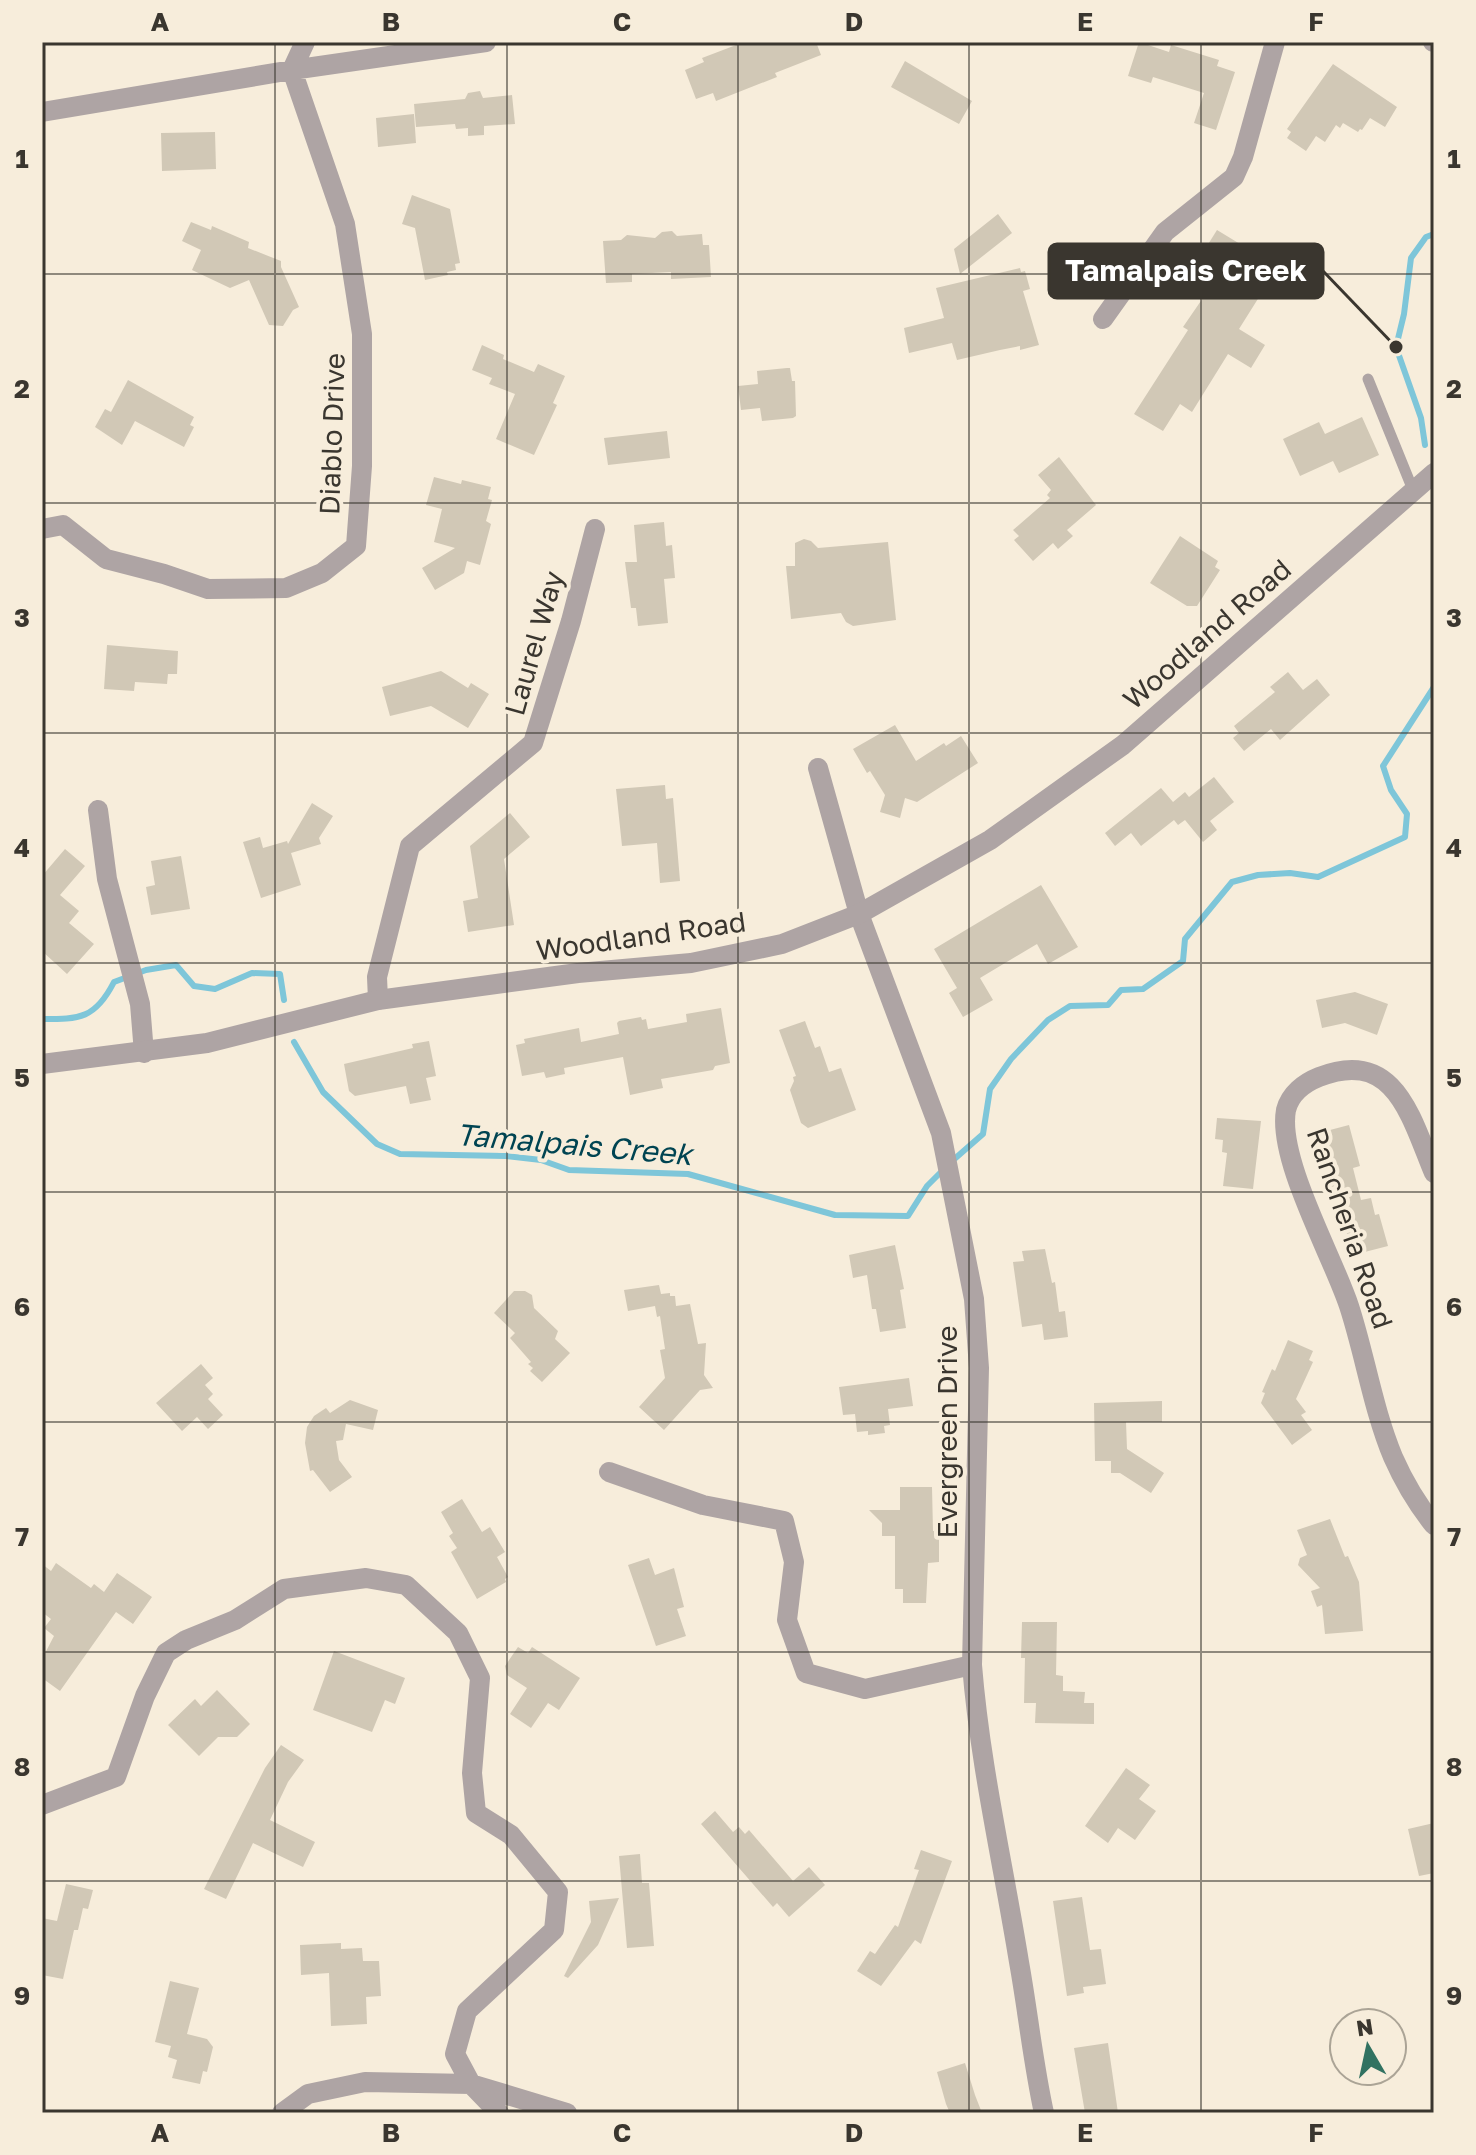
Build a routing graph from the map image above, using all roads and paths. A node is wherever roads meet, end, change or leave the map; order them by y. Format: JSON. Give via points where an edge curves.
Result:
{"nodes":[{"id":1,"x":305,"y":42,"type":"edge"},
{"id":2,"x":486,"y":42,"type":"edge"},
{"id":3,"x":1275,"y":42,"type":"edge"},
{"id":4,"x":292,"y":70,"type":"junction"},
{"id":5,"x":42,"y":112,"type":"edge"},
{"id":6,"x":1103,"y":319,"type":"dead end"},
{"id":7,"x":1368,"y":379,"type":"dead end"},
{"id":8,"x":1434,"y":473,"type":"edge"},
{"id":9,"x":1413,"y":490,"type":"junction"},
{"id":10,"x":42,"y":529,"type":"edge"},
{"id":11,"x":595,"y":529,"type":"dead end"},
{"id":12,"x":818,"y":768,"type":"dead end"},
{"id":13,"x":98,"y":810,"type":"dead end"},
{"id":14,"x":859,"y":914,"type":"junction"},
{"id":15,"x":378,"y":1000,"type":"junction"},
{"id":16,"x":144,"y":1053,"type":"junction"},
{"id":17,"x":42,"y":1064,"type":"edge"},
{"id":18,"x":1434,"y":1173,"type":"edge"},
{"id":19,"x":609,"y":1472,"type":"dead end"},
{"id":20,"x":1434,"y":1525,"type":"edge"},
{"id":21,"x":972,"y":1665,"type":"junction"},
{"id":22,"x":42,"y":1805,"type":"edge"},
{"id":23,"x":471,"y":2084,"type":"junction"},
{"id":24,"x":282,"y":2113,"type":"edge"},
{"id":25,"x":499,"y":2113,"type":"edge"},
{"id":26,"x":567,"y":2113,"type":"edge"},
{"id":27,"x":1044,"y":2113,"type":"edge"}],
"edges":[{"from":1,"to":4,"type":"street"},
{"from":2,"to":4,"type":"street"},
{"from":3,"to":6,"type":"street","via":[[1234,177],[1165,232]]},
{"from":4,"to":5,"type":"street"},
{"from":4,"to":10,"type":"street","name":"Diablo Drive","via":[[345,224],[362,334],[356,546],[322,573],[286,588],[208,589],[106,559],[63,525]]},
{"from":7,"to":9,"type":"lane"},
{"from":8,"to":9,"type":"street","name":"Woodland Road"},
{"from":9,"to":14,"type":"street","name":"Woodland Road","via":[[1123,745],[990,840]]},
{"from":11,"to":15,"type":"street","name":"Laurel Way","via":[[533,743],[410,846],[377,977]]},
{"from":12,"to":14,"type":"street","name":"Evergreen Drive"},
{"from":13,"to":16,"type":"street","via":[[107,879],[140,1004]]},
{"from":14,"to":15,"type":"street","name":"Woodland Road","via":[[782,944],[691,963]]},
{"from":14,"to":21,"type":"street","name":"Evergreen Drive","via":[[941,1133],[974,1299],[979,1368]]},
{"from":15,"to":16,"type":"street","name":"Woodland Road","via":[[207,1043]]},
{"from":16,"to":17,"type":"street","name":"Woodland Road"},
{"from":18,"to":20,"type":"street","name":"Rancheria Road","via":[[1403,1099],[1376,1075],[1344,1069],[1317,1077],[1291,1097],[1286,1110],[1289,1151],[1348,1304],[1393,1456],[1415,1501]]},
{"from":19,"to":21,"type":"street","via":[[703,1505],[784,1521],[794,1562],[787,1620],[806,1673],[865,1689]]},
{"from":21,"to":27,"type":"street","name":"Evergreen Drive","via":[[981,1751]]},
{"from":22,"to":23,"type":"street","via":[[116,1777],[166,1653],[186,1640],[235,1620],[284,1589],[366,1578],[406,1585],[458,1633],[480,1678],[472,1773],[476,1813],[511,1835],[558,1892],[554,1930],[467,2011],[455,2054]]},
{"from":23,"to":24,"type":"street","via":[[354,2084],[308,2094]]},
{"from":23,"to":25,"type":"street"},
{"from":23,"to":26,"type":"street"}]}
